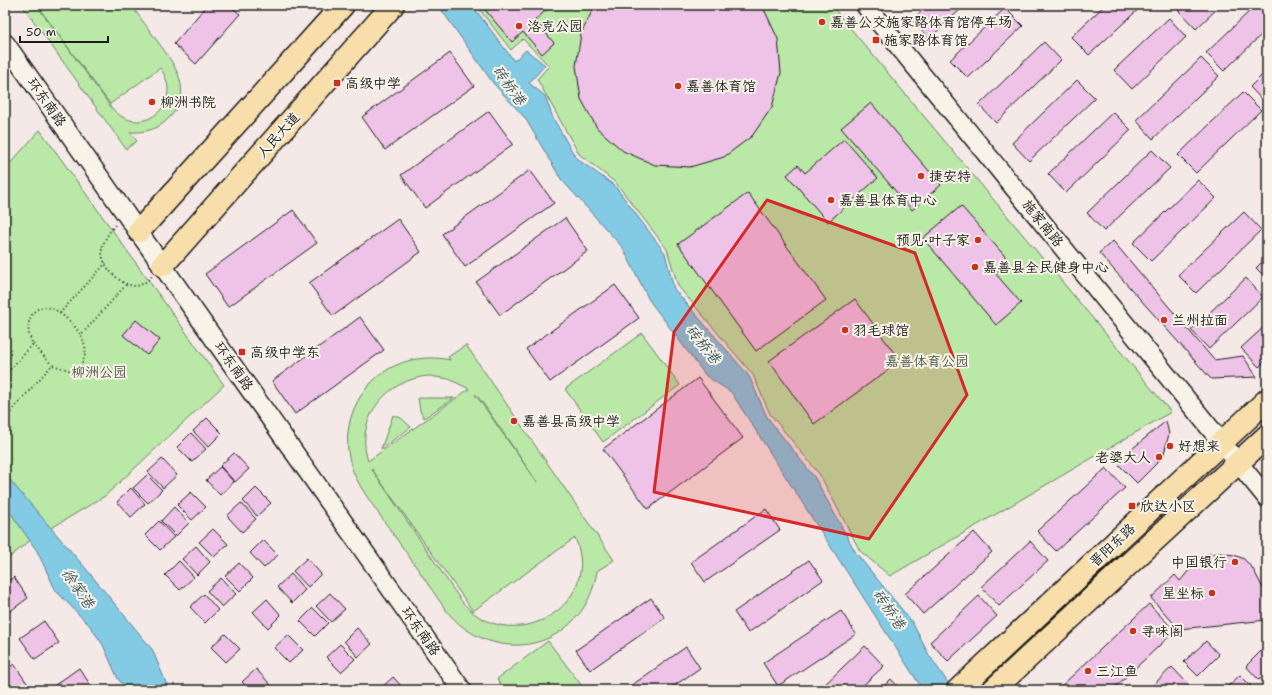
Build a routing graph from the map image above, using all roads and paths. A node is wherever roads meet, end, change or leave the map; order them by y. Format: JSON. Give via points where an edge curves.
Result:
{"nodes":[{"id":1,"x":343,"y":5,"type":"edge"},
{"id":2,"x":394,"y":5,"type":"edge"},
{"id":3,"x":864,"y":5,"type":"edge"},
{"id":4,"x":5,"y":43,"type":"edge"},
{"id":5,"x":133,"y":222,"type":"junction"},
{"id":6,"x":106,"y":263,"type":"junction"},
{"id":7,"x":163,"y":265,"type":"junction"},
{"id":8,"x":127,"y":284,"type":"junction"},
{"id":9,"x":60,"y":313,"type":"junction"},
{"id":10,"x":81,"y":335,"type":"junction"},
{"id":11,"x":32,"y":344,"type":"junction"},
{"id":12,"x":52,"y":365,"type":"junction"},
{"id":13,"x":5,"y":375,"type":"edge"},
{"id":14,"x":1267,"y":400,"type":"edge"},
{"id":15,"x":5,"y":418,"type":"edge"},
{"id":16,"x":1267,"y":436,"type":"edge"},
{"id":17,"x":1222,"y":442,"type":"junction"},
{"id":18,"x":1238,"y":463,"type":"junction"},
{"id":19,"x":1267,"y":498,"type":"edge"},
{"id":20,"x":965,"y":683,"type":"edge"},
{"id":21,"x":462,"y":690,"type":"edge"},
{"id":22,"x":993,"y":690,"type":"edge"}],
"edges":[{"from":1,"to":5,"type":"main road"},
{"from":2,"to":7,"type":"main road","name":"人民大道"},
{"from":3,"to":17,"type":"street","name":"施家南路"},
{"from":4,"to":5,"type":"street","name":"环东南路"},
{"from":5,"to":6,"type":"path","via":[[107,236],[102,253]]},
{"from":5,"to":7,"type":"street","name":"环东南路"},
{"from":6,"to":8,"type":"path","via":[[108,270]]},
{"from":6,"to":9,"type":"path"},
{"from":7,"to":8,"type":"path","via":[[146,282],[137,286]]},
{"from":7,"to":21,"type":"street","name":"环东南路"},
{"from":8,"to":10,"type":"path"},
{"from":9,"to":10,"type":"path"},
{"from":9,"to":11,"type":"path","via":[[53,307],[34,311],[28,320],[27,330]]},
{"from":10,"to":12,"type":"path","via":[[86,347],[86,356],[80,367],[68,370]]},
{"from":11,"to":12,"type":"path"},
{"from":11,"to":13,"type":"path"},
{"from":12,"to":15,"type":"path"},
{"from":14,"to":17,"type":"main road","name":"晋阳东路"},
{"from":16,"to":18,"type":"main road","name":"晋阳东路"},
{"from":17,"to":18,"type":"street","name":"施家南路"},
{"from":17,"to":20,"type":"main road","name":"晋阳东路"},
{"from":18,"to":19,"type":"street","name":"施家南路"},
{"from":18,"to":22,"type":"main road","name":"晋阳东路"}]}
